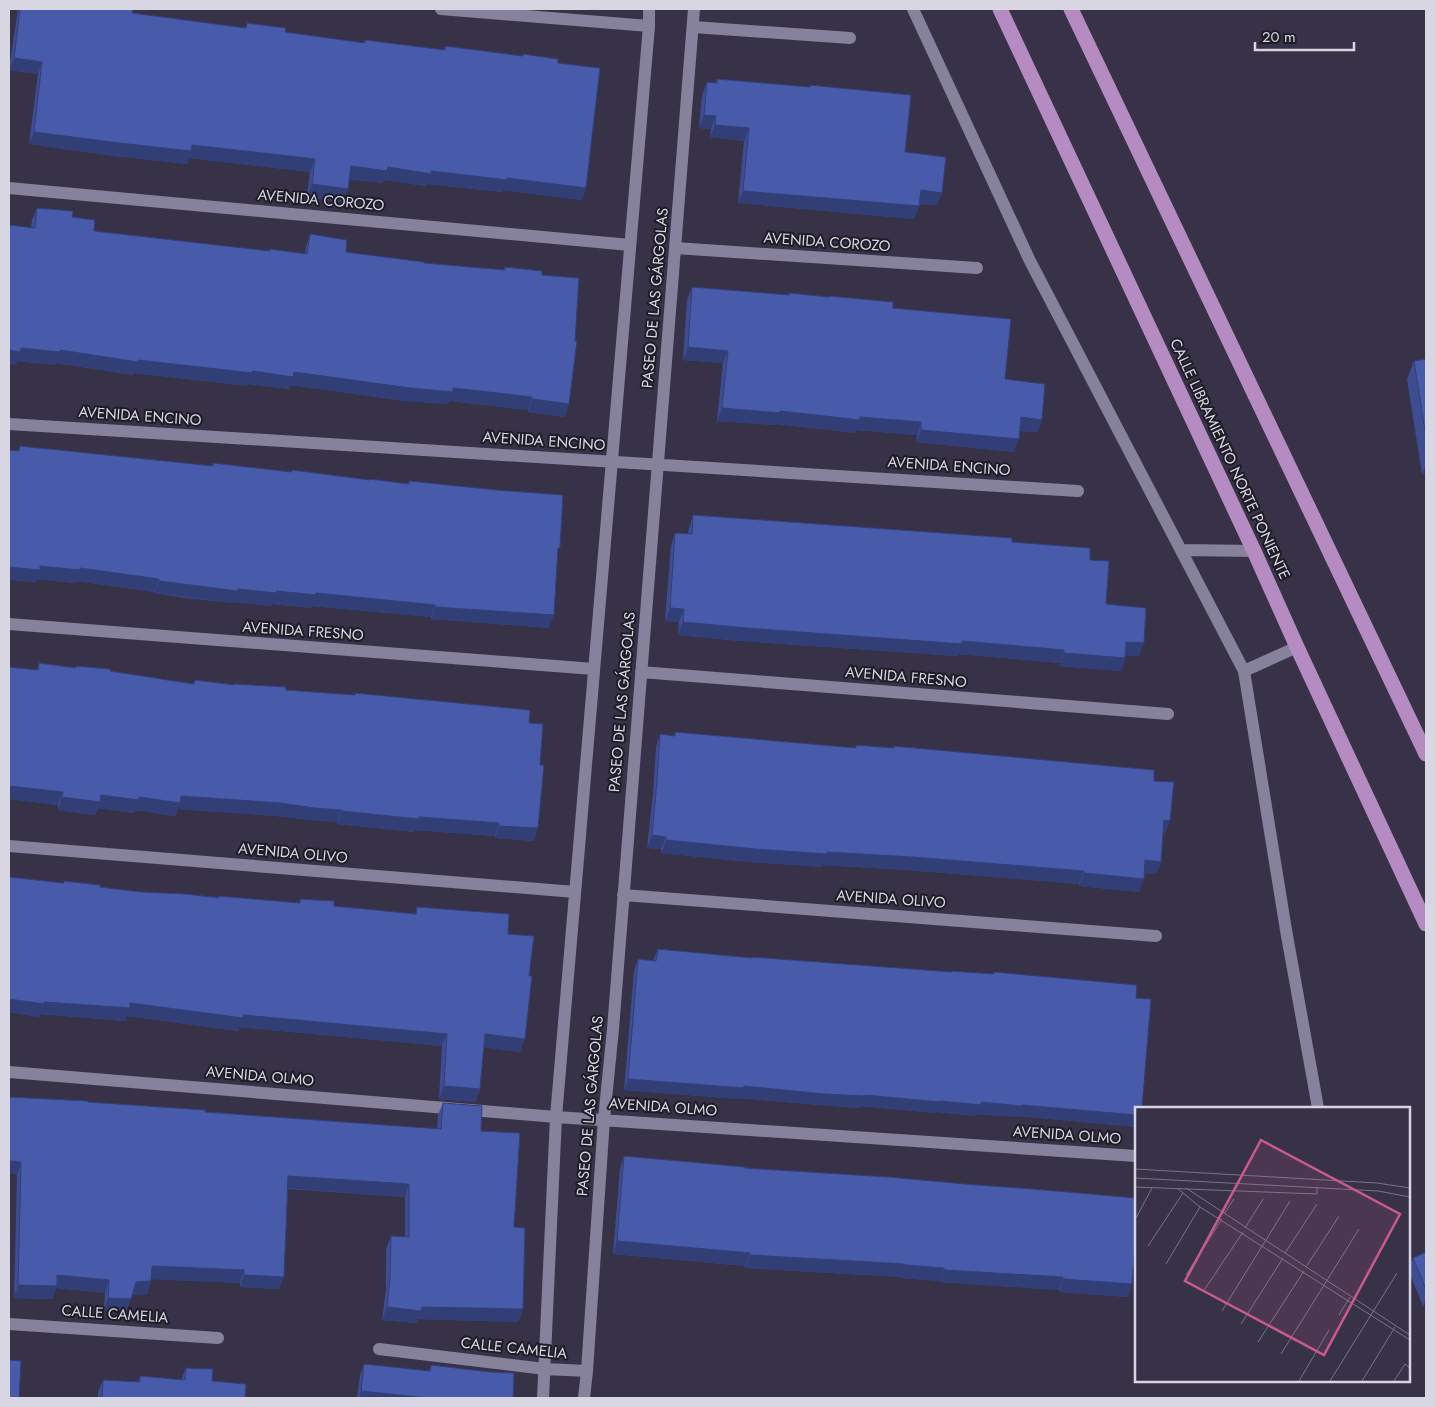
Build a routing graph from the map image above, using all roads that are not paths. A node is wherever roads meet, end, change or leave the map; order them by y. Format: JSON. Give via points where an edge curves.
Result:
{"nodes":[{"id":1,"x":441,"y":9,"type":"edge"},
{"id":2,"x":649,"y":9,"type":"edge"},
{"id":3,"x":694,"y":9,"type":"edge"},
{"id":4,"x":912,"y":9,"type":"edge"},
{"id":5,"x":1000,"y":9,"type":"edge"},
{"id":6,"x":1071,"y":9,"type":"edge"},
{"id":7,"x":649,"y":26,"type":"junction"},
{"id":8,"x":693,"y":27,"type":"junction"},
{"id":9,"x":850,"y":38,"type":"dead end"},
{"id":10,"x":9,"y":188,"type":"edge"},
{"id":11,"x":630,"y":245,"type":"junction"},
{"id":12,"x":675,"y":248,"type":"junction"},
{"id":13,"x":978,"y":268,"type":"dead end"},
{"id":14,"x":9,"y":424,"type":"edge"},
{"id":15,"x":612,"y":462,"type":"junction"},
{"id":16,"x":658,"y":464,"type":"junction"},
{"id":17,"x":1078,"y":491,"type":"dead end"},
{"id":18,"x":1182,"y":550,"type":"junction"},
{"id":19,"x":1254,"y":551,"type":"junction"},
{"id":20,"x":9,"y":624,"type":"edge"},
{"id":21,"x":1297,"y":647,"type":"junction"},
{"id":22,"x":594,"y":670,"type":"junction"},
{"id":23,"x":1244,"y":671,"type":"junction"},
{"id":24,"x":641,"y":672,"type":"junction"},
{"id":25,"x":1168,"y":714,"type":"dead end"},
{"id":26,"x":1426,"y":754,"type":"edge"},
{"id":27,"x":9,"y":846,"type":"edge"},
{"id":28,"x":575,"y":892,"type":"junction"},
{"id":29,"x":623,"y":895,"type":"junction"},
{"id":30,"x":1426,"y":924,"type":"edge"},
{"id":31,"x":1156,"y":936,"type":"dead end"},
{"id":32,"x":9,"y":1072,"type":"edge"},
{"id":33,"x":1318,"y":1107,"type":"edge"},
{"id":34,"x":556,"y":1117,"type":"junction"},
{"id":35,"x":604,"y":1119,"type":"junction"},
{"id":36,"x":1135,"y":1156,"type":"edge"},
{"id":37,"x":9,"y":1324,"type":"edge"},
{"id":38,"x":218,"y":1338,"type":"dead end"},
{"id":39,"x":379,"y":1349,"type":"dead end"},
{"id":40,"x":545,"y":1369,"type":"junction"},
{"id":41,"x":587,"y":1371,"type":"junction"},
{"id":42,"x":543,"y":1398,"type":"edge"},
{"id":43,"x":584,"y":1398,"type":"edge"}],
"edges":[{"from":1,"to":7,"type":"street"},
{"from":2,"to":7,"type":"street","name":"PASEO DE LAS GÁRGOLAS"},
{"from":3,"to":8,"type":"street","name":"PASEO DE LAS GÁRGOLAS"},
{"from":4,"to":18,"type":"street","via":[[1030,261]]},
{"from":5,"to":19,"type":"highway","name":"CALLE LIBRAMIENTO NORTE PONIENTE"},
{"from":6,"to":26,"type":"highway"},
{"from":7,"to":11,"type":"street","name":"PASEO DE LAS GÁRGOLAS"},
{"from":8,"to":9,"type":"street"},
{"from":8,"to":12,"type":"street","name":"PASEO DE LAS GÁRGOLAS"},
{"from":10,"to":11,"type":"street","name":"AVENIDA COROZO"},
{"from":11,"to":15,"type":"street","name":"PASEO DE LAS GÁRGOLAS"},
{"from":12,"to":13,"type":"street","name":"AVENIDA COROZO"},
{"from":12,"to":16,"type":"street","name":"PASEO DE LAS GÁRGOLAS"},
{"from":14,"to":15,"type":"street","name":"AVENIDA ENCINO"},
{"from":15,"to":16,"type":"street","name":"AVENIDA ENCINO"},
{"from":15,"to":22,"type":"street","name":"PASEO DE LAS GÁRGOLAS"},
{"from":16,"to":17,"type":"street","name":"AVENIDA ENCINO"},
{"from":16,"to":24,"type":"street","name":"PASEO DE LAS GÁRGOLAS"},
{"from":18,"to":19,"type":"street"},
{"from":18,"to":23,"type":"street"},
{"from":19,"to":21,"type":"highway","name":"CALLE LIBRAMIENTO NORTE PONIENTE"},
{"from":20,"to":22,"type":"street","name":"AVENIDA FRESNO"},
{"from":21,"to":23,"type":"street"},
{"from":21,"to":30,"type":"highway","name":"CALLE LIBRAMIENTO NORTE PONIENTE"},
{"from":22,"to":28,"type":"street","name":"PASEO DE LAS GÁRGOLAS"},
{"from":23,"to":33,"type":"street"},
{"from":24,"to":25,"type":"street","name":"AVENIDA FRESNO"},
{"from":24,"to":29,"type":"street","name":"PASEO DE LAS GÁRGOLAS"},
{"from":27,"to":28,"type":"street","name":"AVENIDA OLIVO"},
{"from":28,"to":34,"type":"street","name":"PASEO DE LAS GÁRGOLAS"},
{"from":29,"to":31,"type":"street","name":"AVENIDA OLIVO"},
{"from":29,"to":35,"type":"street","name":"PASEO DE LAS GÁRGOLAS"},
{"from":32,"to":34,"type":"street","name":"AVENIDA OLMO"},
{"from":34,"to":35,"type":"street","name":"AVENIDA OLMO"},
{"from":34,"to":40,"type":"street","name":"PASEO DE LAS GÁRGOLAS"},
{"from":35,"to":36,"type":"street","name":"AVENIDA OLMO"},
{"from":35,"to":41,"type":"street","name":"PASEO DE LAS GÁRGOLAS"},
{"from":37,"to":38,"type":"street","name":"CALLE CAMELIA"},
{"from":39,"to":40,"type":"street","name":"CALLE CAMELIA"},
{"from":40,"to":41,"type":"street","name":"CALLE CAMELIA"},
{"from":40,"to":42,"type":"street","name":"PASEO DE LAS GÁRGOLAS"},
{"from":41,"to":43,"type":"street","name":"PASEO DE LAS GÁRGOLAS"}]}
